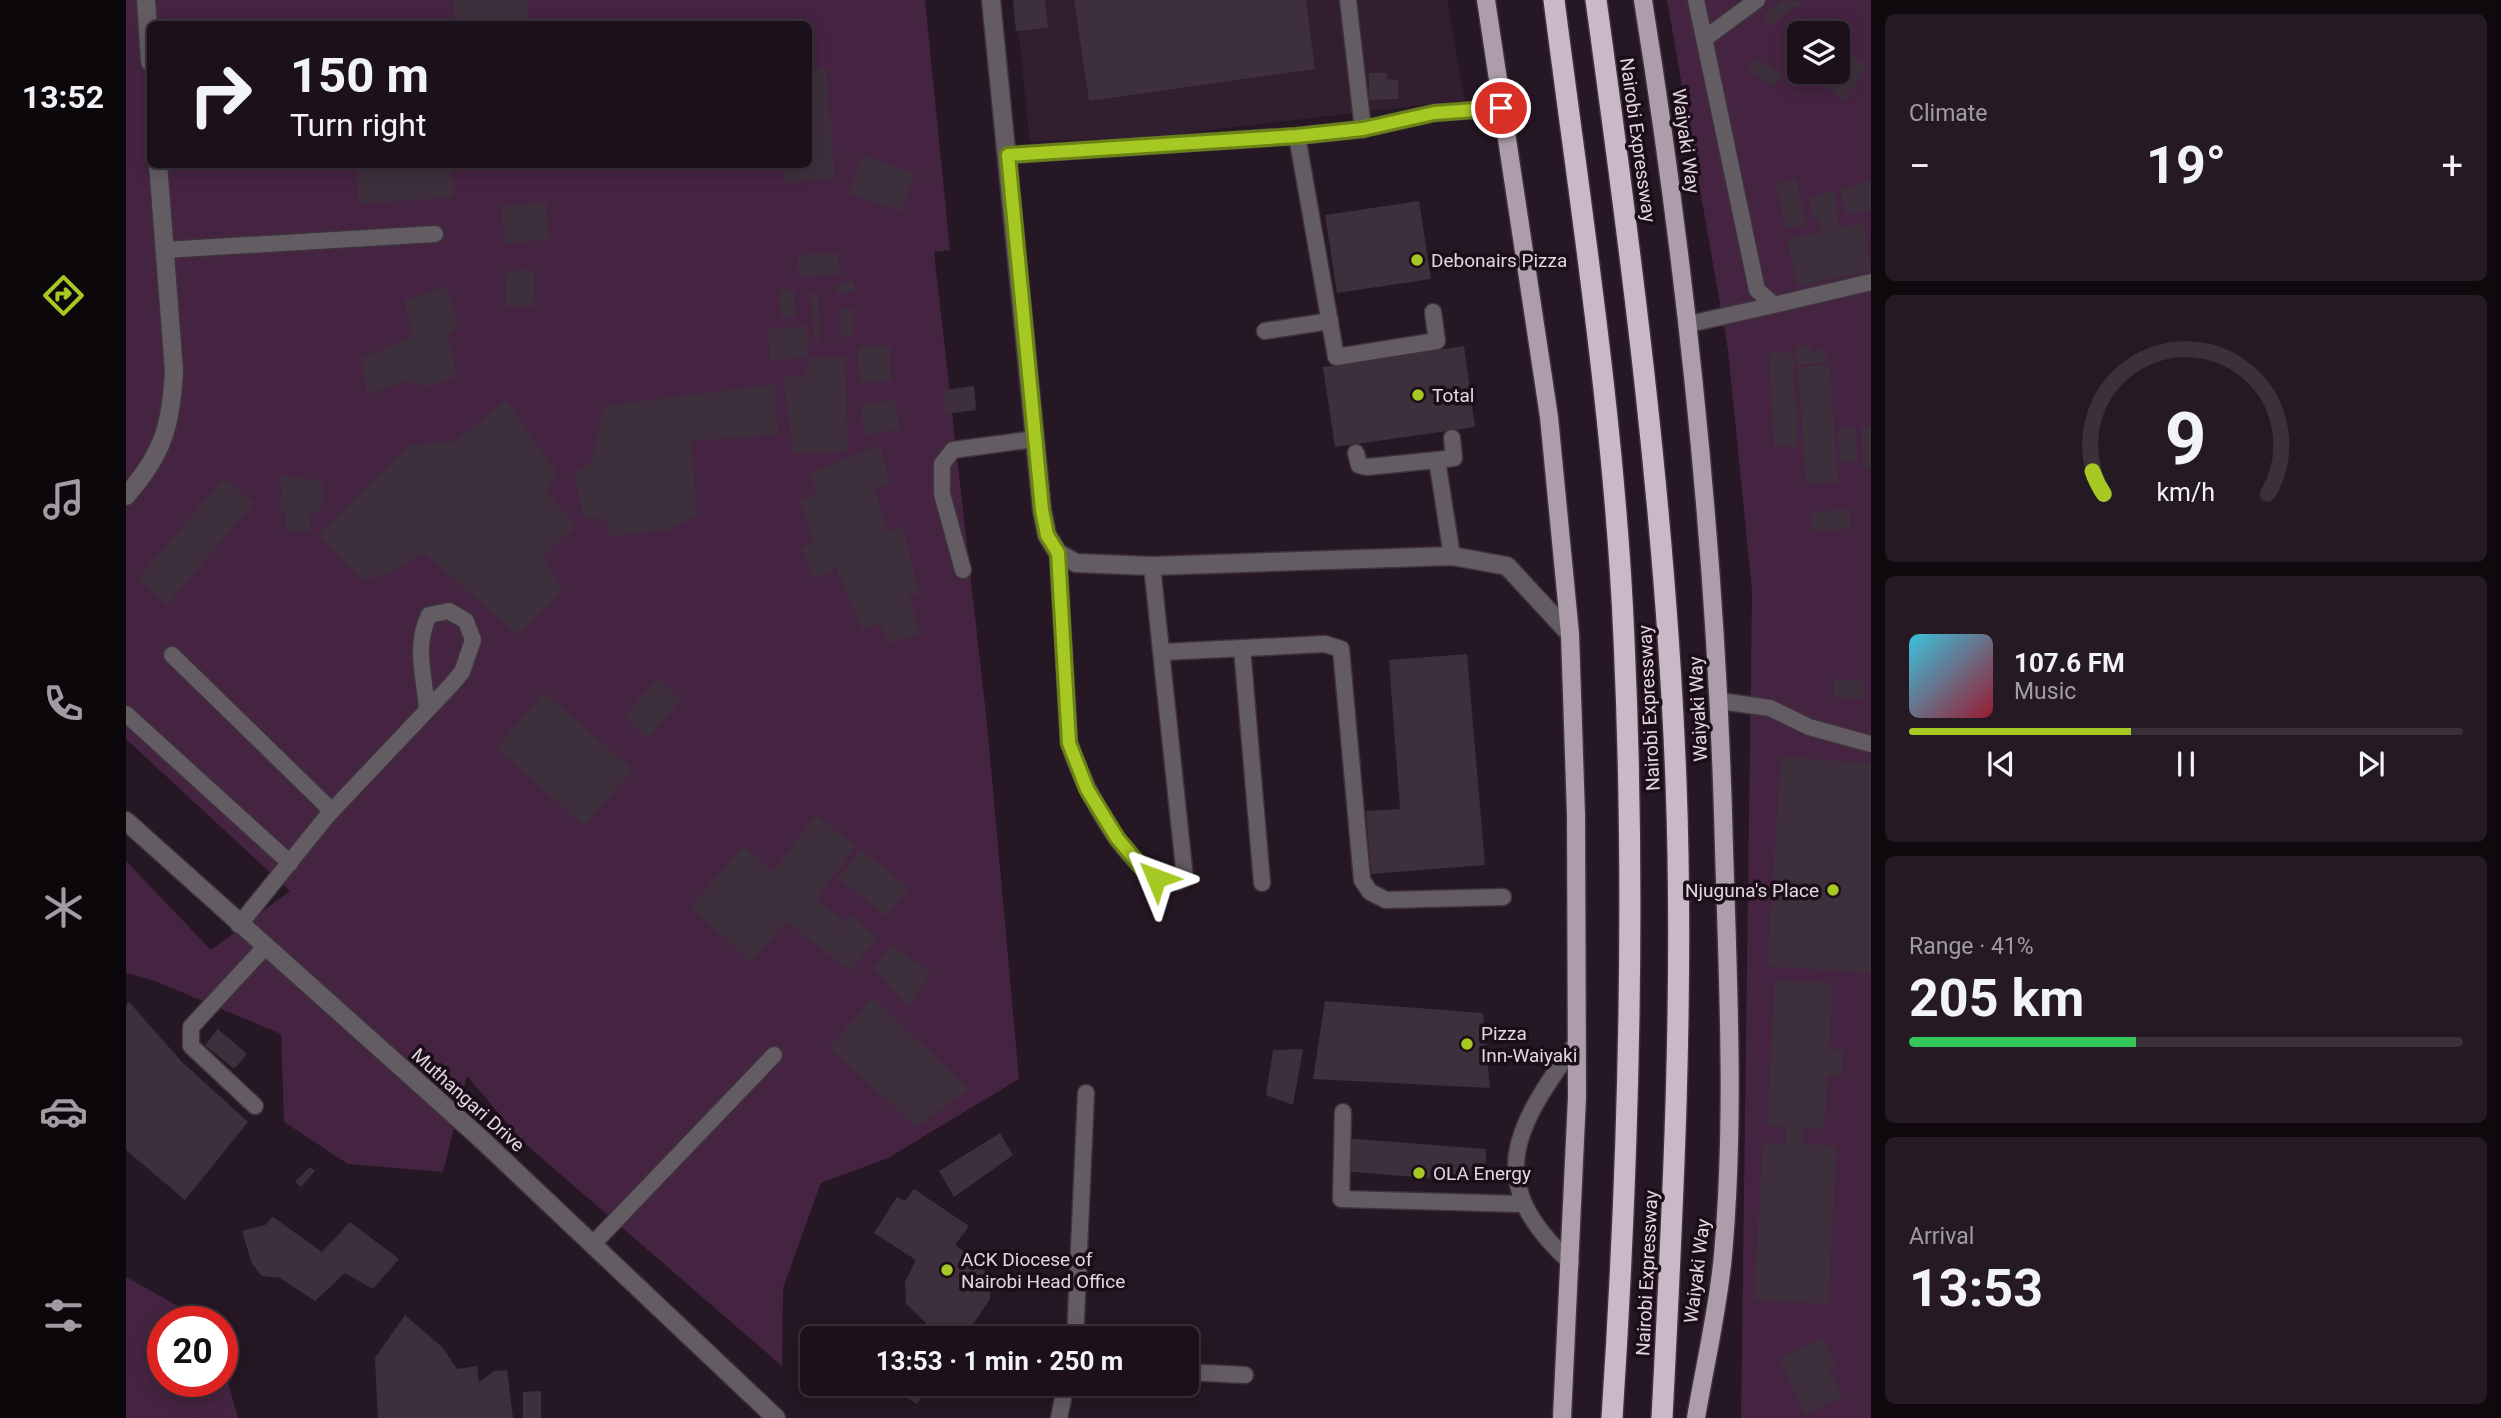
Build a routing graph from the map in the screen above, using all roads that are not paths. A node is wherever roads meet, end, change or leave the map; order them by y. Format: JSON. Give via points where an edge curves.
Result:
{"nodes":[{"id":1,"x":146,"y":0,"type":"edge"},
{"id":2,"x":991,"y":0,"type":"edge"},
{"id":3,"x":1348,"y":0,"type":"edge"},
{"id":4,"x":1486,"y":0,"type":"edge"},
{"id":5,"x":1554,"y":0,"type":"edge"},
{"id":6,"x":1596,"y":0,"type":"edge"},
{"id":7,"x":1643,"y":0,"type":"edge"},
{"id":8,"x":1696,"y":0,"type":"edge"},
{"id":9,"x":1757,"y":0,"type":"edge"},
{"id":10,"x":147,"y":21,"type":"edge"},
{"id":11,"x":1704,"y":39,"type":"junction"},
{"id":12,"x":1501,"y":108,"type":"junction"},
{"id":13,"x":1363,"y":129,"type":"junction"},
{"id":14,"x":1297,"y":136,"type":"junction"},
{"id":15,"x":1008,"y":155,"type":"junction"},
{"id":16,"x":158,"y":168,"type":"edge"},
{"id":17,"x":435,"y":234,"type":"dead end"},
{"id":18,"x":164,"y":250,"type":"junction"},
{"id":19,"x":1871,"y":282,"type":"edge"},
{"id":20,"x":1774,"y":305,"type":"junction"},
{"id":21,"x":1433,"y":312,"type":"dead end"},
{"id":22,"x":1330,"y":321,"type":"junction"},
{"id":23,"x":1689,"y":324,"type":"junction"},
{"id":24,"x":1265,"y":331,"type":"dead end"},
{"id":25,"x":1452,"y":438,"type":"dead end"},
{"id":26,"x":1035,"y":439,"type":"junction"},
{"id":27,"x":1356,"y":453,"type":"dead end"},
{"id":28,"x":1437,"y":460,"type":"junction"},
{"id":29,"x":126,"y":496,"type":"edge"},
{"id":30,"x":1058,"y":553,"type":"junction"},
{"id":31,"x":1452,"y":556,"type":"junction"},
{"id":32,"x":1152,"y":566,"type":"junction"},
{"id":33,"x":962,"y":570,"type":"dead end"},
{"id":34,"x":1570,"y":634,"type":"junction"},
{"id":35,"x":1242,"y":648,"type":"junction"},
{"id":36,"x":1163,"y":652,"type":"junction"},
{"id":37,"x":172,"y":655,"type":"dead end"},
{"id":38,"x":1720,"y":701,"type":"junction"},
{"id":39,"x":427,"y":708,"type":"junction"},
{"id":40,"x":126,"y":714,"type":"edge"},
{"id":41,"x":1871,"y":744,"type":"edge"},
{"id":42,"x":332,"y":811,"type":"junction"},
{"id":43,"x":126,"y":821,"type":"edge"},
{"id":44,"x":290,"y":863,"type":"junction"},
{"id":45,"x":1262,"y":883,"type":"dead end"},
{"id":46,"x":1503,"y":897,"type":"dead end"},
{"id":47,"x":239,"y":925,"type":"junction"},
{"id":48,"x":265,"y":947,"type":"junction"},
{"id":49,"x":1576,"y":1043,"type":"junction"},
{"id":50,"x":774,"y":1055,"type":"dead end"},
{"id":51,"x":1086,"y":1093,"type":"dead end"},
{"id":52,"x":255,"y":1107,"type":"dead end"},
{"id":53,"x":1343,"y":1112,"type":"dead end"},
{"id":54,"x":1522,"y":1204,"type":"junction"},
{"id":55,"x":593,"y":1244,"type":"junction"},
{"id":56,"x":1571,"y":1263,"type":"junction"},
{"id":57,"x":1075,"y":1326,"type":"edge"},
{"id":58,"x":1199,"y":1373,"type":"edge"},
{"id":59,"x":1245,"y":1375,"type":"dead end"},
{"id":60,"x":1064,"y":1396,"type":"edge"},
{"id":61,"x":776,"y":1418,"type":"edge"},
{"id":62,"x":1059,"y":1418,"type":"edge"},
{"id":63,"x":1562,"y":1418,"type":"edge"},
{"id":64,"x":1612,"y":1418,"type":"edge"},
{"id":65,"x":1662,"y":1418,"type":"edge"},
{"id":66,"x":1696,"y":1418,"type":"edge"}],
"edges":[{"from":1,"to":10,"type":"street"},
{"from":2,"to":15,"type":"street"},
{"from":3,"to":13,"type":"lane"},
{"from":4,"to":12,"type":"main road"},
{"from":5,"to":64,"type":"highway","name":"Nairobi Expressway","via":[[1604,401],[1624,637],[1631,937],[1624,1234]]},
{"from":6,"to":65,"type":"highway","name":"Nairobi Expressway","via":[[1646,393],[1668,630],[1676,781],[1675,1183]]},
{"from":7,"to":23,"type":"main road","name":"Waiyaki Way"},
{"from":8,"to":11,"type":"lane"},
{"from":9,"to":11,"type":"lane"},
{"from":11,"to":20,"type":"lane","via":[[1757,289]]},
{"from":12,"to":13,"type":"lane","via":[[1434,113]]},
{"from":12,"to":34,"type":"main road","via":[[1549,417]]},
{"from":13,"to":14,"type":"lane"},
{"from":14,"to":15,"type":"lane"},
{"from":14,"to":22,"type":"lane"},
{"from":15,"to":26,"type":"street"},
{"from":16,"to":18,"type":"street"},
{"from":17,"to":18,"type":"lane"},
{"from":18,"to":29,"type":"street","via":[[174,371],[169,425],[147,472]]},
{"from":19,"to":20,"type":"lane"},
{"from":20,"to":23,"type":"lane"},
{"from":21,"to":22,"type":"lane","via":[[1437,341],[1336,357]]},
{"from":22,"to":24,"type":"lane"},
{"from":23,"to":38,"type":"main road","name":"Waiyaki Way"},
{"from":25,"to":28,"type":"lane","via":[[1454,458]]},
{"from":26,"to":30,"type":"street","via":[[1047,535]]},
{"from":26,"to":33,"type":"lane","via":[[953,450],[942,464],[942,494]]},
{"from":27,"to":28,"type":"lane","via":[[1359,465],[1367,467]]},
{"from":28,"to":31,"type":"lane"},
{"from":30,"to":32,"type":"street","via":[[1076,563]]},
{"from":30,"to":36,"type":"lane","via":[[1069,743],[1076,766],[1117,838],[1142,868],[1171,882],[1185,877]]},
{"from":31,"to":32,"type":"street"},
{"from":31,"to":34,"type":"street","via":[[1507,566]]},
{"from":32,"to":36,"type":"lane"},
{"from":34,"to":49,"type":"main road"},
{"from":35,"to":36,"type":"lane"},
{"from":35,"to":45,"type":"lane"},
{"from":35,"to":46,"type":"lane","via":[[1325,644],[1340,649],[1362,880],[1370,892],[1386,900]]},
{"from":37,"to":42,"type":"lane"},
{"from":38,"to":41,"type":"lane","via":[[1770,708],[1809,727]]},
{"from":38,"to":66,"type":"main road","name":"Waiyaki Way","via":[[1731,1000],[1730,1132],[1723,1258]]},
{"from":39,"to":39,"type":"lane","via":[[461,672],[473,640],[466,621],[449,611],[429,615],[422,629],[418,652]]},
{"from":39,"to":42,"type":"lane"},
{"from":40,"to":44,"type":"lane"},
{"from":42,"to":44,"type":"lane"},
{"from":43,"to":47,"type":"street","name":"Muthangari Drive"},
{"from":44,"to":47,"type":"lane"},
{"from":47,"to":48,"type":"street","name":"Muthangari Drive"},
{"from":48,"to":52,"type":"lane","via":[[191,1027],[191,1046]]},
{"from":48,"to":55,"type":"street","name":"Muthangari Drive"},
{"from":49,"to":54,"type":"lane","via":[[1526,1118],[1516,1159]]},
{"from":49,"to":56,"type":"main road"},
{"from":50,"to":55,"type":"lane"},
{"from":51,"to":57,"type":"lane"},
{"from":53,"to":54,"type":"lane","via":[[1341,1199]]},
{"from":54,"to":56,"type":"lane","via":[[1550,1244]]},
{"from":55,"to":61,"type":"street","name":"Muthangari Drive"},
{"from":56,"to":63,"type":"main road"},
{"from":58,"to":59,"type":"lane"},
{"from":60,"to":62,"type":"lane"}]}
